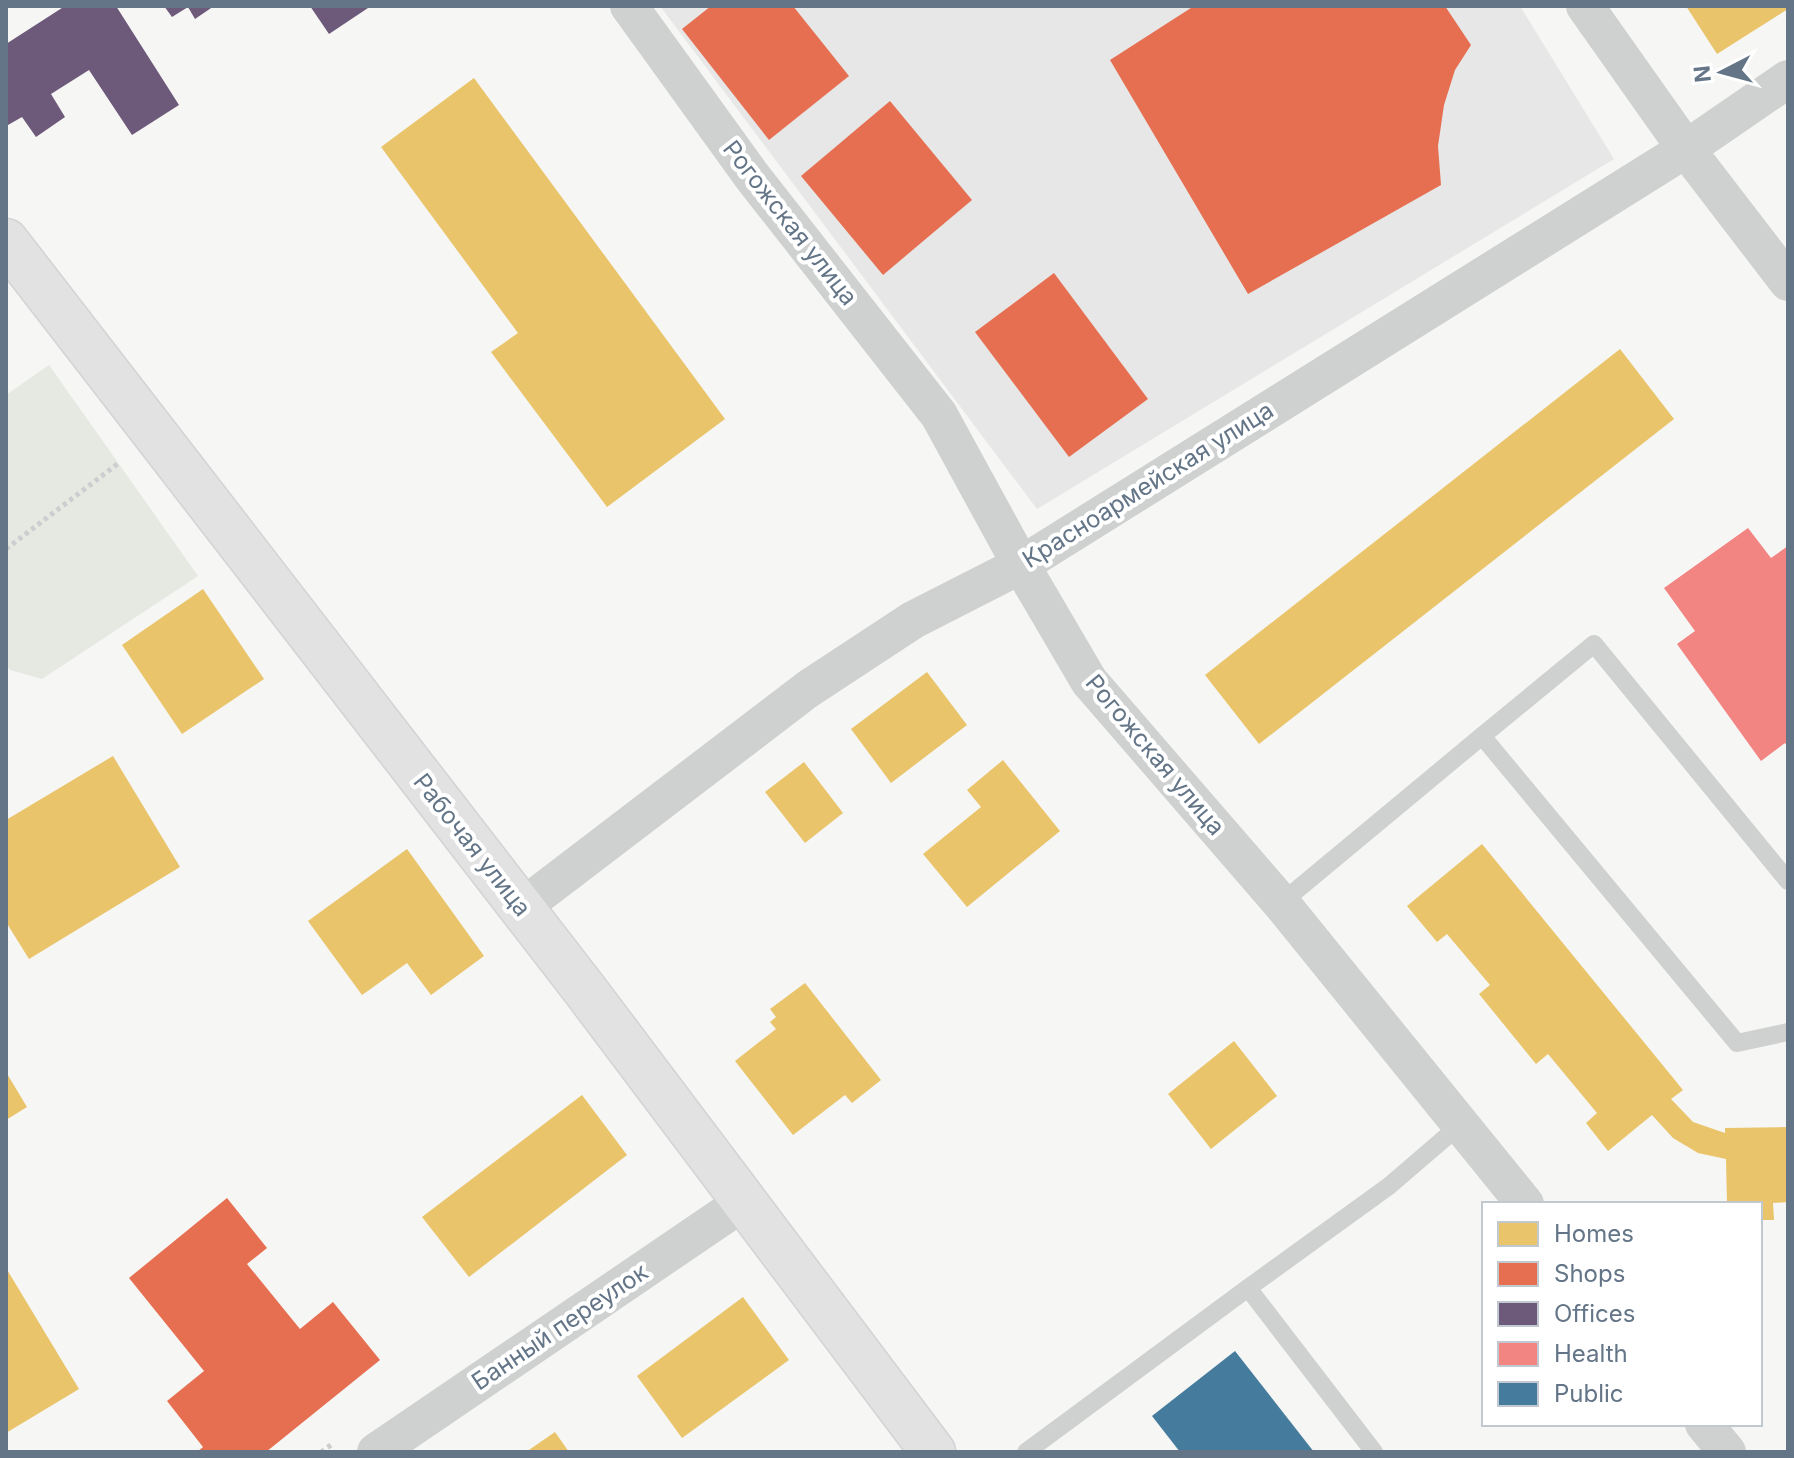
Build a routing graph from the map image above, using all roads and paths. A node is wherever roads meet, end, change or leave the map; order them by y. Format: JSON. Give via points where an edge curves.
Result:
{"nodes":[{"id":1,"x":629,"y":6,"type":"edge"},
{"id":2,"x":1585,"y":6,"type":"edge"},
{"id":3,"x":1788,"y":79,"type":"edge"},
{"id":4,"x":1686,"y":149,"type":"junction"},
{"id":5,"x":6,"y":241,"type":"edge"},
{"id":6,"x":1788,"y":282,"type":"edge"},
{"id":7,"x":130,"y":454,"type":"dead end"},
{"id":8,"x":6,"y":549,"type":"edge"},
{"id":9,"x":1021,"y":565,"type":"junction"},
{"id":10,"x":1482,"y":736,"type":"junction"},
{"id":11,"x":1788,"y":881,"type":"edge"},
{"id":12,"x":1281,"y":903,"type":"junction"},
{"id":13,"x":521,"y":908,"type":"junction"},
{"id":14,"x":1788,"y":1032,"type":"edge"},
{"id":15,"x":1460,"y":1125,"type":"junction"},
{"id":16,"x":745,"y":1201,"type":"junction"},
{"id":17,"x":1523,"y":1202,"type":"edge"},
{"id":18,"x":1248,"y":1288,"type":"junction"},
{"id":19,"x":1706,"y":1426,"type":"edge"},
{"id":20,"x":376,"y":1452,"type":"edge"},
{"id":21,"x":933,"y":1452,"type":"edge"},
{"id":22,"x":1026,"y":1452,"type":"edge"},
{"id":23,"x":1374,"y":1452,"type":"edge"},
{"id":24,"x":1727,"y":1452,"type":"edge"}],
"edges":[{"from":1,"to":9,"type":"street","name":"Рогожская улица","via":[[751,175],[939,415]]},
{"from":2,"to":4,"type":"street"},
{"from":3,"to":4,"type":"street","name":"Красноармейская улица"},
{"from":4,"to":6,"type":"street"},
{"from":4,"to":9,"type":"street","name":"Красноармейская улица"},
{"from":5,"to":13,"type":"main road","name":"Рабочая улица"},
{"from":7,"to":8,"type":"path"},
{"from":9,"to":12,"type":"street","name":"Рогожская улица","via":[[1089,681]]},
{"from":9,"to":13,"type":"street","name":"Красноармейская улица","via":[[913,620],[808,689]]},
{"from":10,"to":11,"type":"lane","via":[[1594,644]]},
{"from":10,"to":12,"type":"lane"},
{"from":10,"to":14,"type":"lane","via":[[1737,1043]]},
{"from":12,"to":15,"type":"street","name":"Рогожская улица"},
{"from":13,"to":16,"type":"main road","name":"Рабочая улица"},
{"from":15,"to":17,"type":"street","name":"Рогожская улица"},
{"from":15,"to":18,"type":"lane","via":[[1389,1186]]},
{"from":16,"to":20,"type":"street","name":"Банный переулок"},
{"from":16,"to":21,"type":"main road","name":"Рабочая улица"},
{"from":18,"to":22,"type":"lane"},
{"from":18,"to":23,"type":"lane"},
{"from":19,"to":24,"type":"street"}]}
